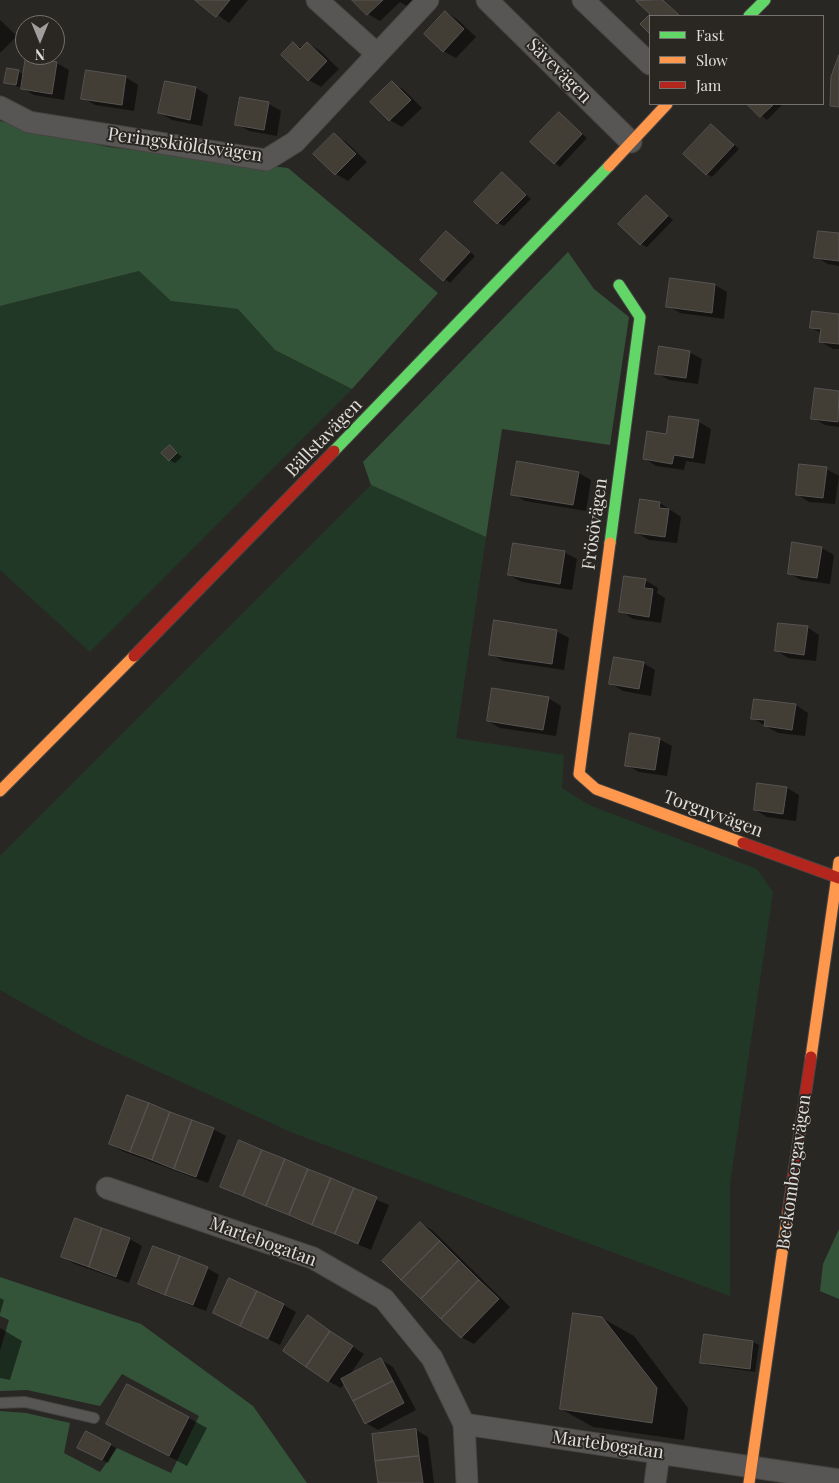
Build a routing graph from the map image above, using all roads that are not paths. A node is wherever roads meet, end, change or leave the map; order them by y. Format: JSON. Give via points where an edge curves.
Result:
{"nodes":[{"id":1,"x":317,"y":0,"type":"edge"},
{"id":2,"x":428,"y":0,"type":"edge"},
{"id":3,"x":487,"y":0,"type":"edge"},
{"id":4,"x":583,"y":0,"type":"edge"},
{"id":5,"x":765,"y":0,"type":"edge"},
{"id":6,"x":750,"y":15,"type":"edge"},
{"id":7,"x":376,"y":53,"type":"junction"},
{"id":8,"x":649,"y":63,"type":"edge"},
{"id":9,"x":666,"y":105,"type":"edge"},
{"id":10,"x":0,"y":107,"type":"edge"},
{"id":11,"x":631,"y":142,"type":"junction"},
{"id":12,"x":619,"y":285,"type":"dead end"},
{"id":13,"x":579,"y":774,"type":"joint"},
{"id":14,"x":0,"y":791,"type":"edge"},
{"id":15,"x":839,"y":862,"type":"edge"},
{"id":16,"x":838,"y":877,"type":"edge"},
{"id":17,"x":107,"y":1188,"type":"dead end"},
{"id":18,"x":0,"y":1403,"type":"edge"},
{"id":19,"x":94,"y":1418,"type":"dead end"},
{"id":20,"x":464,"y":1424,"type":"junction"},
{"id":21,"x":660,"y":1453,"type":"junction"},
{"id":22,"x":750,"y":1475,"type":"edge"},
{"id":23,"x":839,"y":1480,"type":"edge"},
{"id":24,"x":467,"y":1483,"type":"edge"},
{"id":25,"x":656,"y":1483,"type":"edge"}],
"edges":[{"from":1,"to":7,"type":"street"},
{"from":2,"to":7,"type":"street","name":"Peringskiöldsvägen"},
{"from":3,"to":11,"type":"street","name":"Sävevägen"},
{"from":4,"to":8,"type":"street"},
{"from":5,"to":6,"type":"street"},
{"from":7,"to":10,"type":"street","name":"Peringskiöldsvägen","via":[[295,142],[266,160],[29,122]]},
{"from":9,"to":11,"type":"street","name":"Bällstavägen"},
{"from":11,"to":14,"type":"street","name":"Bällstavägen","via":[[347,440]]},
{"from":12,"to":13,"type":"street","name":"Frösövägen","via":[[640,317]]},
{"from":13,"to":16,"type":"street","name":"Torgnyvägen","via":[[596,789]]},
{"from":15,"to":16,"type":"street","name":"Beckombergavägen"},
{"from":16,"to":22,"type":"street","name":"Beckombergavägen"},
{"from":17,"to":20,"type":"street","name":"Martebogatan","via":[[313,1258],[384,1298],[432,1358]]},
{"from":18,"to":19,"type":"lane","via":[[25,1402]]},
{"from":20,"to":21,"type":"street","name":"Martebogatan"},
{"from":20,"to":24,"type":"street","name":"Martebogatan"},
{"from":21,"to":22,"type":"street","name":"Martebogatan"},
{"from":21,"to":25,"type":"street"},
{"from":22,"to":23,"type":"street","name":"Martebogatan"}]}
